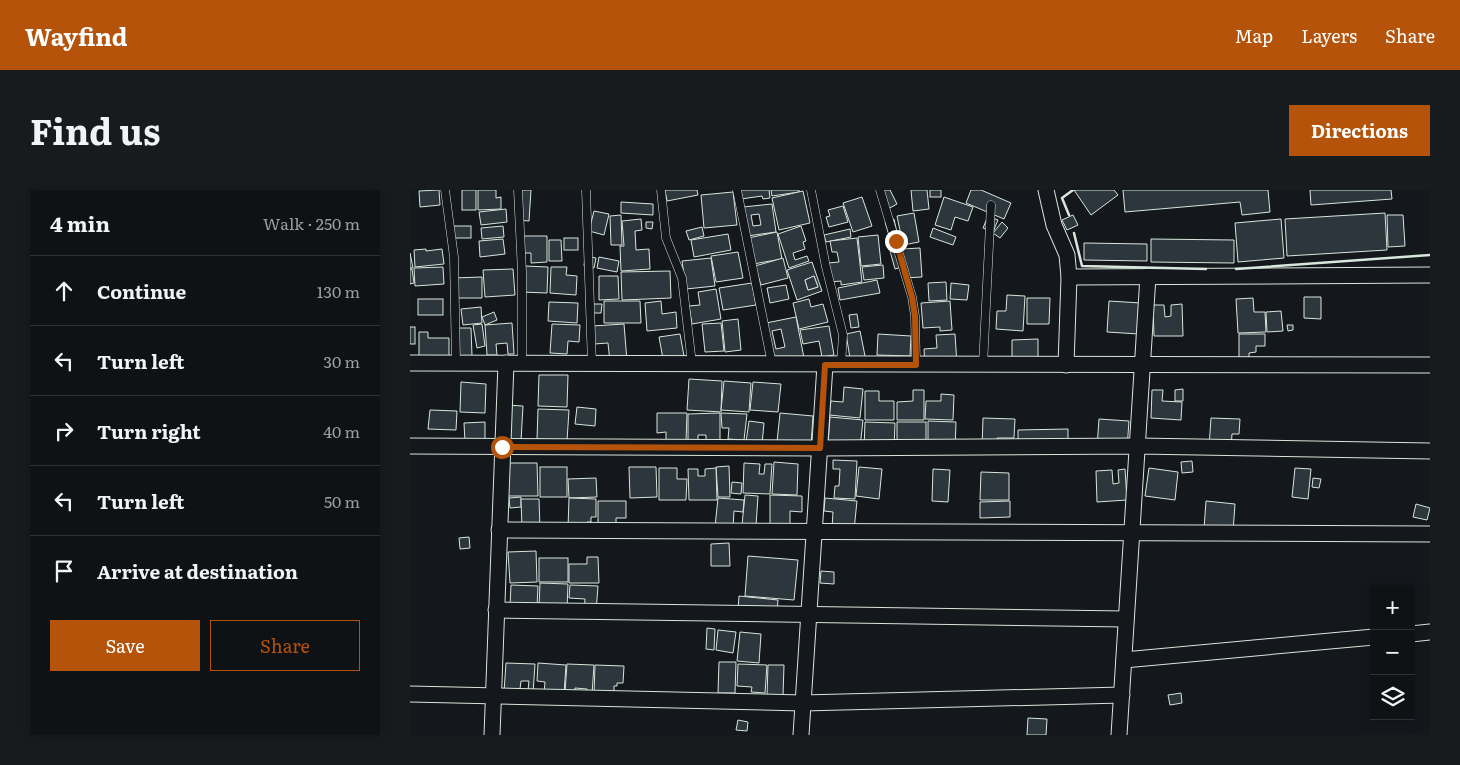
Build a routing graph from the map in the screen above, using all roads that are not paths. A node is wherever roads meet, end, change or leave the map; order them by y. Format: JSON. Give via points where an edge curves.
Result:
{"nodes":[{"id":1,"x":445,"y":190,"type":"edge"},
{"id":2,"x":518,"y":190,"type":"edge"},
{"id":3,"x":586,"y":190,"type":"edge"},
{"id":4,"x":661,"y":190,"type":"edge"},
{"id":5,"x":737,"y":190,"type":"edge"},
{"id":6,"x":811,"y":190,"type":"edge"},
{"id":7,"x":880,"y":190,"type":"edge"},
{"id":8,"x":1046,"y":190,"type":"edge"},
{"id":9,"x":991,"y":205,"type":"dead end"},
{"id":10,"x":1430,"y":275,"type":"edge"},
{"id":11,"x":1148,"y":276,"type":"junction"},
{"id":12,"x":1069,"y":277,"type":"junction"},
{"id":13,"x":410,"y":363,"type":"edge"},
{"id":14,"x":456,"y":363,"type":"junction"},
{"id":15,"x":506,"y":363,"type":"junction"},
{"id":16,"x":522,"y":363,"type":"junction"},
{"id":17,"x":592,"y":364,"type":"junction"},
{"id":18,"x":692,"y":364,"type":"junction"},
{"id":19,"x":772,"y":364,"type":"junction"},
{"id":20,"x":825,"y":365,"type":"junction"},
{"id":21,"x":841,"y":365,"type":"junction"},
{"id":22,"x":916,"y":365,"type":"junction"},
{"id":23,"x":983,"y":365,"type":"junction"},
{"id":24,"x":1066,"y":365,"type":"junction"},
{"id":25,"x":1143,"y":365,"type":"junction"},
{"id":26,"x":1430,"y":365,"type":"edge"},
{"id":27,"x":410,"y":446,"type":"edge"},
{"id":28,"x":1138,"y":446,"type":"junction"},
{"id":29,"x":502,"y":447,"type":"junction"},
{"id":30,"x":820,"y":448,"type":"junction"},
{"id":31,"x":1430,"y":451,"type":"edge"},
{"id":32,"x":499,"y":530,"type":"junction"},
{"id":33,"x":815,"y":531,"type":"junction"},
{"id":34,"x":1132,"y":532,"type":"junction"},
{"id":35,"x":1430,"y":534,"type":"edge"},
{"id":36,"x":496,"y":610,"type":"junction"},
{"id":37,"x":810,"y":615,"type":"junction"},
{"id":38,"x":1126,"y":619,"type":"junction"},
{"id":39,"x":1430,"y":632,"type":"edge"},
{"id":40,"x":1415,"y":634,"type":"edge"},
{"id":41,"x":1370,"y":637,"type":"edge"},
{"id":42,"x":1124,"y":660,"type":"junction"},
{"id":43,"x":410,"y":694,"type":"edge"},
{"id":44,"x":1122,"y":695,"type":"junction"},
{"id":45,"x":493,"y":696,"type":"junction"},
{"id":46,"x":803,"y":704,"type":"junction"},
{"id":47,"x":492,"y":735,"type":"edge"},
{"id":48,"x":801,"y":735,"type":"edge"},
{"id":49,"x":1119,"y":735,"type":"edge"}],
"edges":[{"from":1,"to":14,"type":"lane","via":[[454,257]]},
{"from":2,"to":16,"type":"lane"},
{"from":3,"to":17,"type":"lane"},
{"from":4,"to":18,"type":"lane","via":[[666,238],[682,278]]},
{"from":5,"to":19,"type":"lane"},
{"from":6,"to":21,"type":"lane","via":[[842,335]]},
{"from":7,"to":22,"type":"lane","via":[[912,297]]},
{"from":8,"to":12,"type":"street","via":[[1054,225],[1067,255]]},
{"from":9,"to":23,"type":"lane"},
{"from":10,"to":11,"type":"street"},
{"from":11,"to":12,"type":"street"},
{"from":11,"to":25,"type":"street"},
{"from":12,"to":24,"type":"street"},
{"from":13,"to":14,"type":"street"},
{"from":14,"to":15,"type":"street"},
{"from":15,"to":16,"type":"street"},
{"from":15,"to":29,"type":"street"},
{"from":16,"to":17,"type":"street"},
{"from":17,"to":18,"type":"street"},
{"from":18,"to":19,"type":"street"},
{"from":19,"to":20,"type":"street"},
{"from":20,"to":21,"type":"street"},
{"from":20,"to":30,"type":"street"},
{"from":21,"to":22,"type":"street"},
{"from":22,"to":23,"type":"street"},
{"from":23,"to":24,"type":"street"},
{"from":24,"to":25,"type":"street"},
{"from":25,"to":26,"type":"street"},
{"from":25,"to":28,"type":"street"},
{"from":27,"to":29,"type":"street"},
{"from":28,"to":30,"type":"street"},
{"from":28,"to":31,"type":"street"},
{"from":28,"to":34,"type":"street"},
{"from":29,"to":30,"type":"street"},
{"from":29,"to":32,"type":"street"},
{"from":30,"to":33,"type":"street"},
{"from":32,"to":33,"type":"street"},
{"from":32,"to":36,"type":"street"},
{"from":33,"to":34,"type":"street"},
{"from":33,"to":37,"type":"street"},
{"from":34,"to":35,"type":"street"},
{"from":34,"to":38,"type":"street"},
{"from":36,"to":37,"type":"street"},
{"from":36,"to":45,"type":"street"},
{"from":37,"to":38,"type":"street"},
{"from":37,"to":46,"type":"street"},
{"from":38,"to":42,"type":"street"},
{"from":39,"to":40,"type":"street"},
{"from":41,"to":42,"type":"street"},
{"from":42,"to":44,"type":"street"},
{"from":43,"to":45,"type":"street"},
{"from":44,"to":46,"type":"street"},
{"from":44,"to":49,"type":"street"},
{"from":45,"to":46,"type":"street"},
{"from":45,"to":47,"type":"street"},
{"from":46,"to":48,"type":"street"}]}
